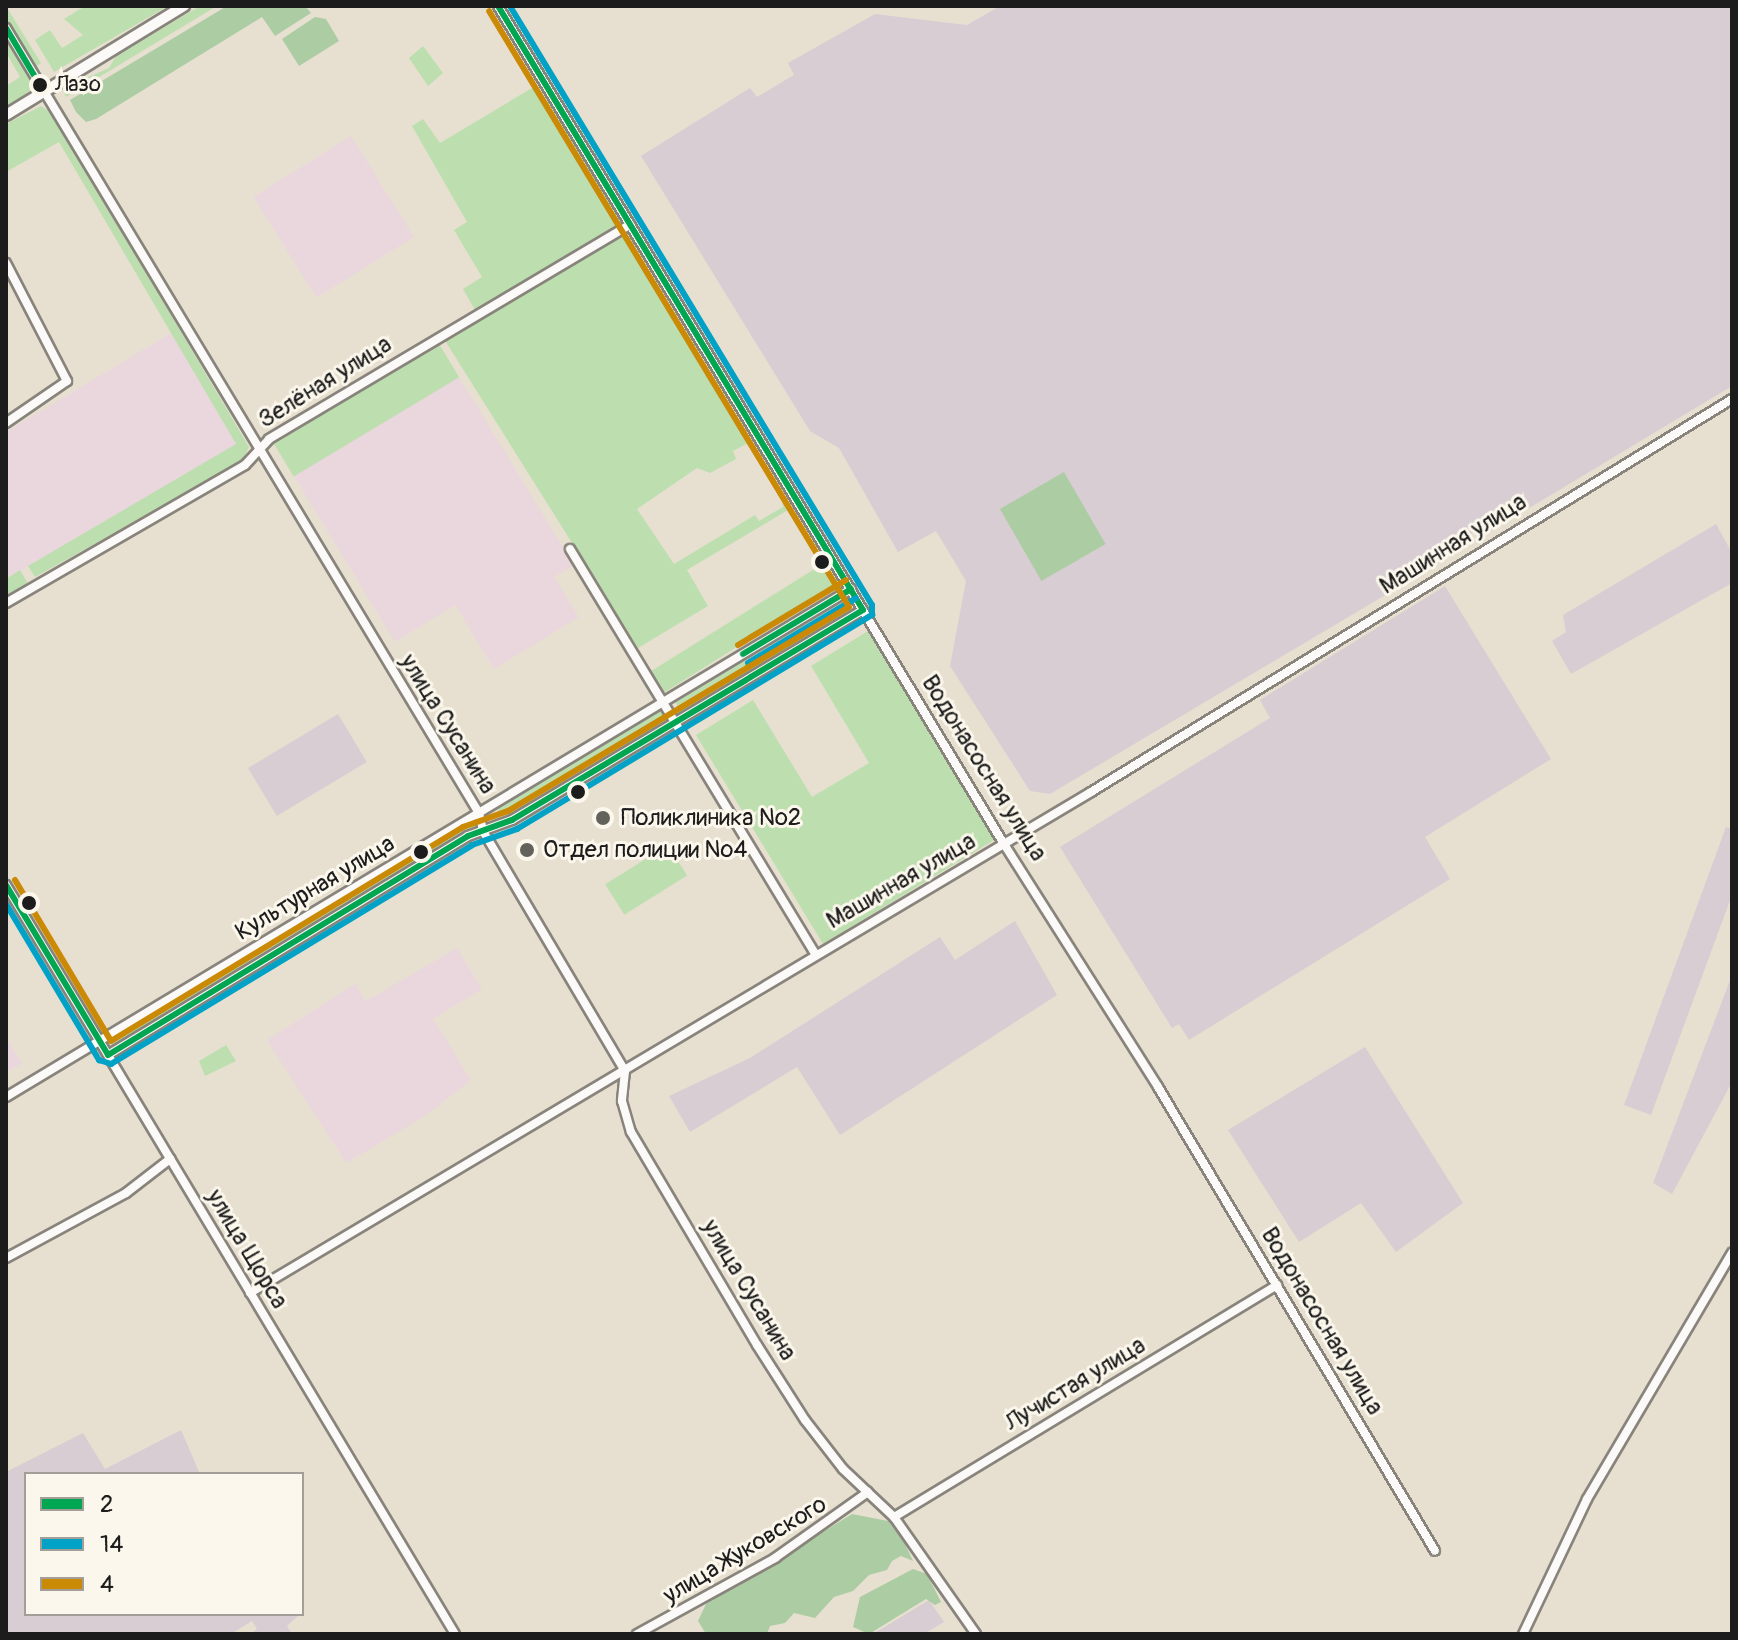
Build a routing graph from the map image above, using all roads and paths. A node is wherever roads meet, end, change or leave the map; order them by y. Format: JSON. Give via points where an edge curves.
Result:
{"nodes":[{"id":1,"x":184,"y":6,"type":"edge"},
{"id":2,"x":498,"y":6,"type":"edge"},
{"id":3,"x":6,"y":28,"type":"edge"},
{"id":4,"x":44,"y":92,"type":"junction"},
{"id":5,"x":6,"y":115,"type":"edge"},
{"id":6,"x":630,"y":225,"type":"junction"},
{"id":7,"x":7,"y":268,"type":"edge"},
{"id":8,"x":1732,"y":399,"type":"edge"},
{"id":9,"x":6,"y":423,"type":"edge"},
{"id":10,"x":257,"y":450,"type":"junction"},
{"id":11,"x":570,"y":549,"type":"dead end"},
{"id":12,"x":851,"y":589,"type":"junction"},
{"id":13,"x":6,"y":603,"type":"edge"},
{"id":14,"x":863,"y":610,"type":"junction"},
{"id":15,"x":664,"y":702,"type":"junction"},
{"id":16,"x":676,"y":723,"type":"junction"},
{"id":17,"x":479,"y":813,"type":"junction"},
{"id":18,"x":483,"y":831,"type":"junction"},
{"id":19,"x":1004,"y":844,"type":"junction"},
{"id":20,"x":6,"y":885,"type":"edge"},
{"id":21,"x":815,"y":953,"type":"junction"},
{"id":22,"x":99,"y":1041,"type":"junction"},
{"id":23,"x":108,"y":1055,"type":"junction"},
{"id":24,"x":625,"y":1071,"type":"junction"},
{"id":25,"x":6,"y":1097,"type":"edge"},
{"id":26,"x":170,"y":1159,"type":"junction"},
{"id":27,"x":1732,"y":1253,"type":"edge"},
{"id":28,"x":6,"y":1258,"type":"edge"},
{"id":29,"x":1277,"y":1285,"type":"junction"},
{"id":30,"x":250,"y":1293,"type":"junction"},
{"id":31,"x":868,"y":1492,"type":"junction"},
{"id":32,"x":894,"y":1517,"type":"junction"},
{"id":33,"x":1435,"y":1551,"type":"dead end"},
{"id":34,"x":455,"y":1634,"type":"edge"},
{"id":35,"x":637,"y":1634,"type":"edge"},
{"id":36,"x":976,"y":1634,"type":"edge"},
{"id":37,"x":1523,"y":1634,"type":"edge"}],
"edges":[{"from":1,"to":4,"type":"main road"},
{"from":2,"to":6,"type":"street","name":"Водонасосная улица"},
{"from":3,"to":4,"type":"street","name":"улица Сусанина"},
{"from":4,"to":5,"type":"main road"},
{"from":4,"to":10,"type":"street","name":"улица Сусанина"},
{"from":6,"to":10,"type":"street","name":"Зелёная улица","via":[[437,336]]},
{"from":6,"to":12,"type":"street","name":"Водонасосная улица"},
{"from":7,"to":9,"type":"street","via":[[66,375],[59,390]]},
{"from":8,"to":19,"type":"street","name":"Машинная улица"},
{"from":10,"to":13,"type":"street","name":"Зелёная улица","via":[[245,465]]},
{"from":10,"to":17,"type":"street","name":"улица Сусанина"},
{"from":11,"to":15,"type":"street"},
{"from":12,"to":14,"type":"street","name":"Водонасосная улица"},
{"from":12,"to":15,"type":"street","name":"Культурная улица"},
{"from":14,"to":16,"type":"street","name":"Культурная улица"},
{"from":14,"to":19,"type":"street","name":"Водонасосная улица"},
{"from":15,"to":16,"type":"street"},
{"from":15,"to":17,"type":"street","name":"Культурная улица"},
{"from":16,"to":18,"type":"street","name":"Культурная улица","via":[[512,820]]},
{"from":16,"to":21,"type":"street"},
{"from":17,"to":18,"type":"street","name":"улица Сусанина"},
{"from":17,"to":22,"type":"street","name":"Культурная улица"},
{"from":18,"to":23,"type":"street","name":"Культурная улица"},
{"from":18,"to":24,"type":"street","name":"улица Сусанина"},
{"from":19,"to":21,"type":"street","name":"Машинная улица"},
{"from":19,"to":29,"type":"street","name":"Водонасосная улица","via":[[1043,899]]},
{"from":20,"to":22,"type":"street","name":"улица Щорса"},
{"from":21,"to":24,"type":"street","name":"Машинная улица"},
{"from":22,"to":23,"type":"street","name":"улица Щорса"},
{"from":22,"to":25,"type":"street","name":"Культурная улица"},
{"from":23,"to":26,"type":"street","name":"улица Щорса"},
{"from":24,"to":30,"type":"street","name":"Машинная улица"},
{"from":24,"to":31,"type":"street","name":"улица Сусанина","via":[[622,1101],[631,1132],[805,1420]]},
{"from":26,"to":28,"type":"street","via":[[126,1193]]},
{"from":26,"to":30,"type":"street","name":"улица Щорса"},
{"from":27,"to":37,"type":"street","via":[[1587,1499]]},
{"from":29,"to":32,"type":"street","name":"Лучистая улица"},
{"from":29,"to":33,"type":"street","name":"Водонасосная улица"},
{"from":30,"to":34,"type":"street","name":"улица Щорса"},
{"from":31,"to":32,"type":"street","name":"улица Сусанина"},
{"from":31,"to":35,"type":"street","name":"улица Жуковского","via":[[775,1558]]},
{"from":32,"to":36,"type":"street","name":"улица Сусанина"}]}
